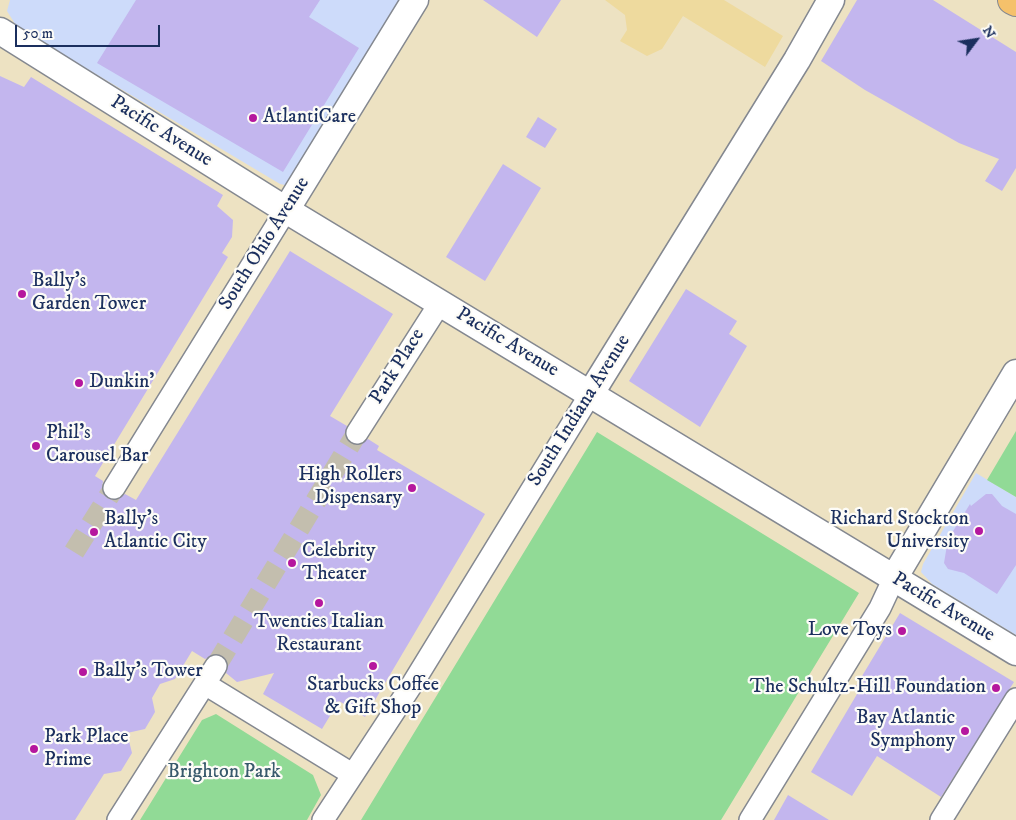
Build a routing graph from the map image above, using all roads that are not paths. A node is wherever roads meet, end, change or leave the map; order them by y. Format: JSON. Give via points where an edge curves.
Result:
{"nodes":[{"id":1,"x":416,"y":0,"type":"edge"},
{"id":2,"x":832,"y":0,"type":"edge"},
{"id":3,"x":1012,"y":0,"type":"edge"},
{"id":4,"x":1016,"y":2,"type":"edge"},
{"id":5,"x":0,"y":31,"type":"edge"},
{"id":6,"x":286,"y":210,"type":"junction"},
{"id":7,"x":440,"y":302,"type":"junction"},
{"id":8,"x":1016,"y":373,"type":"edge"},
{"id":9,"x":591,"y":393,"type":"junction"},
{"id":10,"x":357,"y":432,"type":"tunnel mouth"},
{"id":11,"x":114,"y":488,"type":"tunnel mouth"},
{"id":12,"x":894,"y":578,"type":"junction"},
{"id":13,"x":1016,"y":652,"type":"edge"},
{"id":14,"x":1016,"y":699,"type":"edge"},
{"id":15,"x":352,"y":774,"type":"junction"},
{"id":16,"x":118,"y":820,"type":"edge"},
{"id":17,"x":323,"y":820,"type":"edge"},
{"id":18,"x":750,"y":820,"type":"edge"},
{"id":19,"x":941,"y":820,"type":"edge"}],
"edges":[{"from":1,"to":6,"type":"street","name":"South Ohio Avenue"},
{"from":2,"to":9,"type":"street","name":"South Indiana Avenue"},
{"from":3,"to":4,"type":"highway"},
{"from":5,"to":6,"type":"street","name":"Pacific Avenue"},
{"from":6,"to":7,"type":"street","name":"Pacific Avenue"},
{"from":6,"to":11,"type":"street","name":"South Ohio Avenue"},
{"from":7,"to":9,"type":"street","name":"Pacific Avenue"},
{"from":7,"to":10,"type":"street","name":"Park Place"},
{"from":8,"to":12,"type":"street"},
{"from":9,"to":12,"type":"street","name":"Pacific Avenue"},
{"from":9,"to":15,"type":"street","name":"South Indiana Avenue","via":[[413,683]]},
{"from":12,"to":13,"type":"street","name":"Pacific Avenue"},
{"from":12,"to":18,"type":"street","via":[[880,608]]},
{"from":14,"to":19,"type":"street"},
{"from":15,"to":16,"type":"street","via":[[210,675]]},
{"from":15,"to":17,"type":"street","name":"South Indiana Avenue"}]}
